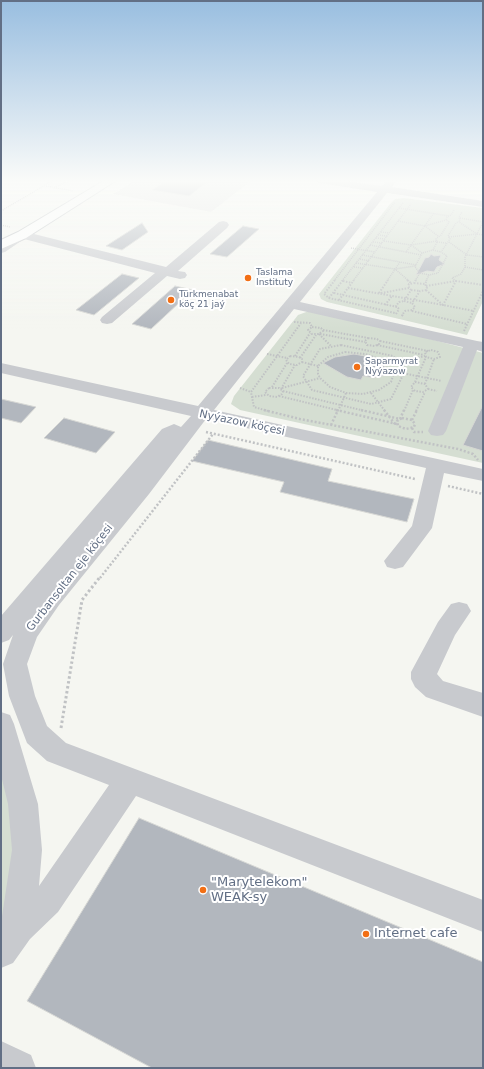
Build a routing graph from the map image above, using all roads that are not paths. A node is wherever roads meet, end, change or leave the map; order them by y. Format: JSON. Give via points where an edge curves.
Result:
{"nodes":[{"id":1,"x":30,"y":230,"type":"edge"},
{"id":2,"x":218,"y":230,"type":"edge"},
{"id":3,"x":350,"y":230,"type":"edge"},
{"id":4,"x":22,"y":235,"type":"junction"},
{"id":5,"x":1,"y":245,"type":"edge"},
{"id":6,"x":1,"y":249,"type":"edge"},
{"id":7,"x":172,"y":273,"type":"junction"},
{"id":8,"x":290,"y":304,"type":"junction"},
{"id":9,"x":107,"y":320,"type":"dead end"},
{"id":10,"x":470,"y":339,"type":"edge"},
{"id":11,"x":1,"y":368,"type":"edge"},
{"id":12,"x":195,"y":421,"type":"junction"},
{"id":13,"x":437,"y":431,"type":"dead end"},
{"id":14,"x":434,"y":474,"type":"junction"},
{"id":15,"x":483,"y":475,"type":"edge"},
{"id":16,"x":395,"y":561,"type":"dead end"},
{"id":17,"x":459,"y":611,"type":"dead end"},
{"id":18,"x":1,"y":633,"type":"edge"},
{"id":19,"x":483,"y":705,"type":"edge"},
{"id":20,"x":1,"y":724,"type":"edge"},
{"id":21,"x":130,"y":780,"type":"junction"},
{"id":22,"x":483,"y":916,"type":"edge"},
{"id":23,"x":10,"y":939,"type":"edge"},
{"id":24,"x":1,"y":1059,"type":"edge"},
{"id":25,"x":18,"y":1068,"type":"edge"}],
"edges":[{"from":1,"to":4,"type":"main road"},
{"from":2,"to":7,"type":"street"},
{"from":3,"to":8,"type":"street","name":"Gurbansoltan eje köçesi"},
{"from":4,"to":5,"type":"main road"},
{"from":4,"to":6,"type":"street"},
{"from":4,"to":7,"type":"street"},
{"from":7,"to":9,"type":"street"},
{"from":8,"to":10,"type":"street"},
{"from":8,"to":12,"type":"street","name":"Gurbansoltan eje köçesi"},
{"from":10,"to":13,"type":"street","via":[[456,384]]},
{"from":11,"to":12,"type":"street","name":"Nyýazow köçesi"},
{"from":12,"to":14,"type":"street","name":"Nyýazow köçesi","via":[[323,440]]},
{"from":12,"to":18,"type":"street","name":"Gurbansoltan eje köçesi","via":[[168,433]]},
{"from":12,"to":21,"type":"street","name":"Gurbansoltan eje köçesi","via":[[51,599],[26,633],[15,664],[22,696],[37,734],[57,752]]},
{"from":14,"to":15,"type":"street","name":"Nyýazow köçesi"},
{"from":14,"to":16,"type":"street","via":[[422,528]]},
{"from":17,"to":19,"type":"street","via":[[446,629],[424,672],[424,679],[435,689]]},
{"from":20,"to":23,"type":"street","via":[[23,804],[27,850]]},
{"from":21,"to":22,"type":"street","name":"Gurbansoltan eje köçesi"},
{"from":21,"to":23,"type":"street","via":[[47,902]]},
{"from":24,"to":25,"type":"street"}]}
